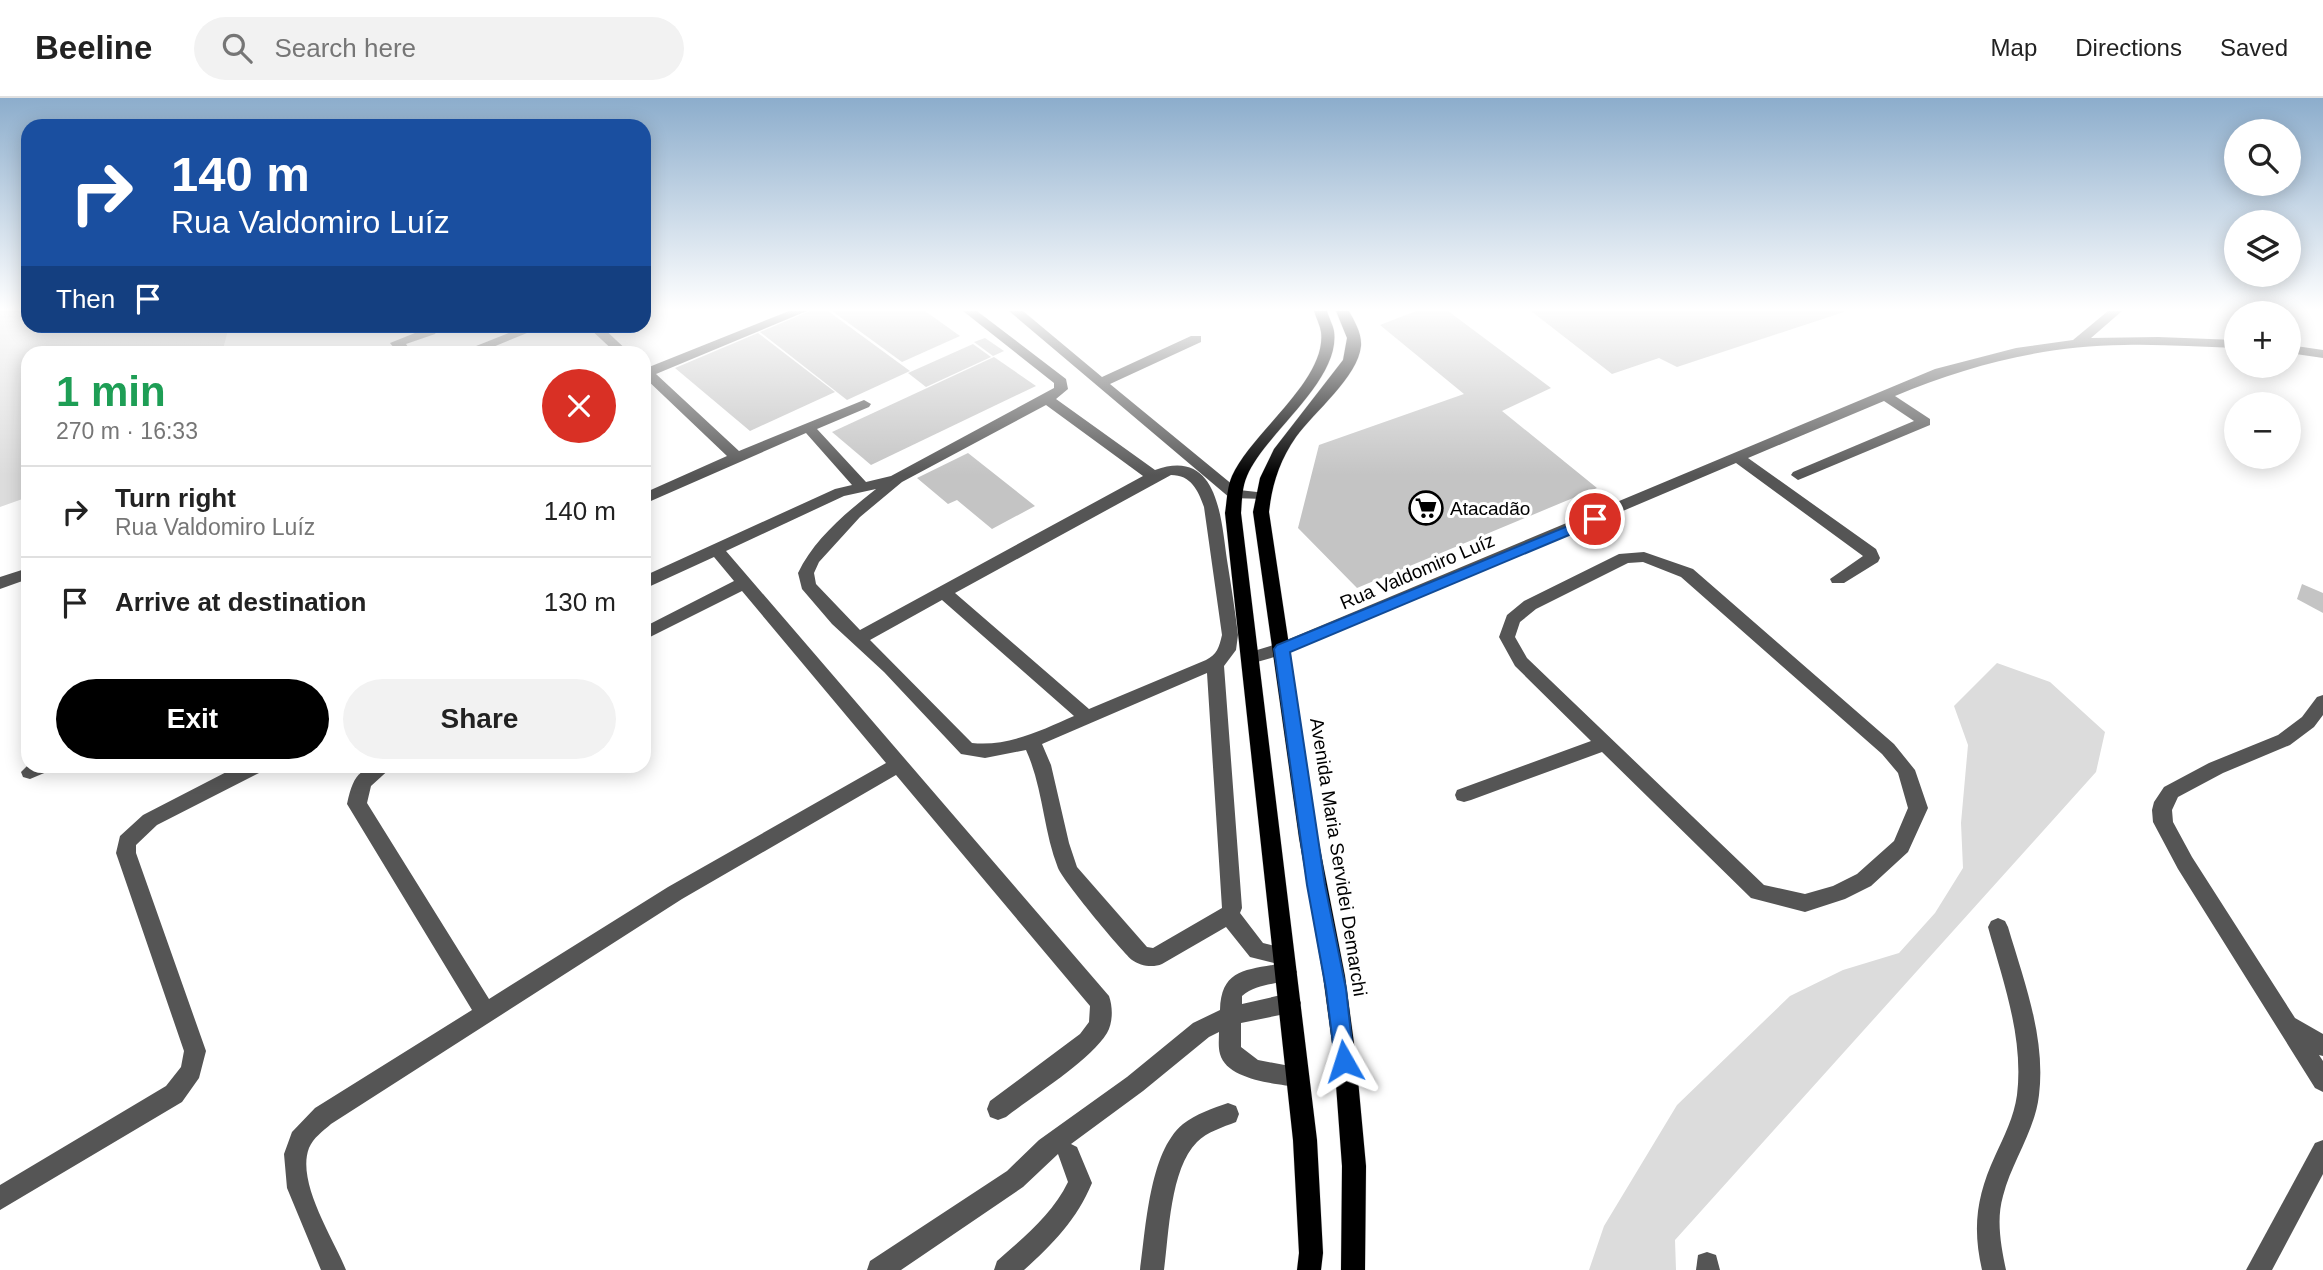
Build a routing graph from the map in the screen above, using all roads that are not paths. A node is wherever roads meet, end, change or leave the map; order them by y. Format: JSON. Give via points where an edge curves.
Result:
{"nodes":[{"id":1,"x":1040,"y":366,"type":"edge"},
{"id":2,"x":1080,"y":366,"type":"edge"},
{"id":3,"x":1138,"y":366,"type":"edge"},
{"id":4,"x":1318,"y":366,"type":"edge"},
{"id":5,"x":1346,"y":366,"type":"edge"},
{"id":6,"x":1960,"y":366,"type":"edge"},
{"id":7,"x":651,"y":377,"type":"edge"},
{"id":8,"x":1101,"y":383,"type":"junction"},
{"id":9,"x":1885,"y":396,"type":"junction"},
{"id":10,"x":1047,"y":399,"type":"junction"},
{"id":11,"x":864,"y":404,"type":"dead end"},
{"id":12,"x":808,"y":428,"type":"junction"},
{"id":13,"x":737,"y":457,"type":"junction"},
{"id":14,"x":1738,"y":458,"type":"junction"},
{"id":15,"x":1798,"y":475,"type":"dead end"},
{"id":16,"x":1153,"y":477,"type":"junction"},
{"id":17,"x":897,"y":479,"type":"junction"},
{"id":18,"x":860,"y":485,"type":"junction"},
{"id":19,"x":1235,"y":495,"type":"junction"},
{"id":20,"x":651,"y":496,"type":"edge"},
{"id":21,"x":1261,"y":496,"type":"junction"},
{"id":22,"x":715,"y":548,"type":"junction"},
{"id":23,"x":21,"y":576,"type":"edge"},
{"id":24,"x":1838,"y":579,"type":"dead end"},
{"id":25,"x":651,"y":580,"type":"edge"},
{"id":26,"x":0,"y":583,"type":"edge"},
{"id":27,"x":744,"y":583,"type":"junction"},
{"id":28,"x":944,"y":592,"type":"junction"},
{"id":29,"x":651,"y":630,"type":"edge"},
{"id":30,"x":858,"y":639,"type":"junction"},
{"id":31,"x":1282,"y":649,"type":"junction"},
{"id":32,"x":1250,"y":658,"type":"junction"},
{"id":33,"x":1215,"y":663,"type":"junction"},
{"id":34,"x":2323,"y":702,"type":"edge"},
{"id":35,"x":1086,"y":717,"type":"junction"},
{"id":36,"x":1031,"y":741,"type":"junction"},
{"id":37,"x":1606,"y":743,"type":"junction"},
{"id":38,"x":900,"y":764,"type":"junction"},
{"id":39,"x":242,"y":773,"type":"edge"},
{"id":40,"x":371,"y":773,"type":"edge"},
{"id":41,"x":1464,"y":795,"type":"dead end"},
{"id":42,"x":1229,"y":915,"type":"junction"},
{"id":43,"x":1998,"y":927,"type":"dead end"},
{"id":44,"x":1285,"y":964,"type":"junction"},
{"id":45,"x":1290,"y":1003,"type":"junction"},
{"id":46,"x":485,"y":1011,"type":"junction"},
{"id":47,"x":1230,"y":1016,"type":"junction"},
{"id":48,"x":2289,"y":1024,"type":"junction"},
{"id":49,"x":2323,"y":1046,"type":"edge"},
{"id":50,"x":1298,"y":1076,"type":"junction"},
{"id":51,"x":2323,"y":1081,"type":"edge"},
{"id":52,"x":998,"y":1109,"type":"dead end"},
{"id":53,"x":1228,"y":1114,"type":"dead end"},
{"id":54,"x":2323,"y":1151,"type":"edge"},
{"id":55,"x":1069,"y":1155,"type":"dead end"},
{"id":56,"x":0,"y":1198,"type":"edge"},
{"id":57,"x":334,"y":1270,"type":"edge"},
{"id":58,"x":879,"y":1270,"type":"edge"},
{"id":59,"x":1006,"y":1270,"type":"edge"},
{"id":60,"x":1152,"y":1270,"type":"edge"},
{"id":61,"x":1310,"y":1270,"type":"edge"},
{"id":62,"x":1353,"y":1270,"type":"edge"},
{"id":63,"x":1994,"y":1270,"type":"edge"},
{"id":64,"x":2258,"y":1270,"type":"edge"}],
"edges":[{"from":1,"to":10,"type":"street","via":[[1061,382],[1057,394]]},
{"from":2,"to":8,"type":"street"},
{"from":3,"to":8,"type":"street"},
{"from":4,"to":19,"type":"main road","via":[[1252,455]]},
{"from":5,"to":21,"type":"main road","via":[[1271,463]]},
{"from":6,"to":9,"type":"street","name":"Rua Valdomiro Luíz"},
{"from":7,"to":13,"type":"street"},
{"from":8,"to":19,"type":"street"},
{"from":9,"to":14,"type":"street","name":"Rua Valdomiro Luíz"},
{"from":9,"to":15,"type":"street","via":[[1926,422]]},
{"from":10,"to":16,"type":"street"},
{"from":10,"to":17,"type":"street"},
{"from":11,"to":12,"type":"street"},
{"from":12,"to":13,"type":"street"},
{"from":12,"to":18,"type":"street"},
{"from":13,"to":20,"type":"street"},
{"from":14,"to":24,"type":"street","via":[[1870,553],[1872,558]]},
{"from":14,"to":31,"type":"street","name":"Rua Valdomiro Luíz"},
{"from":16,"to":28,"type":"street"},
{"from":16,"to":33,"type":"street","via":[[1175,469],[1188,472],[1201,483],[1212,507],[1230,635],[1227,650]]},
{"from":17,"to":18,"type":"street"},
{"from":17,"to":30,"type":"street","via":[[855,513],[812,560],[806,573],[808,585]]},
{"from":18,"to":22,"type":"street"},
{"from":19,"to":21,"type":"street"},
{"from":19,"to":32,"type":"main road","via":[[1233,513]]},
{"from":21,"to":31,"type":"main road","name":"Avenida Maria Servidei Demarchi"},
{"from":22,"to":25,"type":"street"},
{"from":22,"to":27,"type":"street"},
{"from":23,"to":26,"type":"street"},
{"from":27,"to":29,"type":"street"},
{"from":27,"to":38,"type":"street"},
{"from":28,"to":30,"type":"street"},
{"from":28,"to":35,"type":"street"},
{"from":30,"to":36,"type":"street","via":[[967,749],[988,752]]},
{"from":31,"to":32,"type":"street","name":"Rua Valdomiro Luíz"},
{"from":31,"to":62,"type":"main road","name":"Avenida Maria Servidei Demarchi","via":[[1336,989],[1351,1132]]},
{"from":32,"to":44,"type":"main road"},
{"from":33,"to":35,"type":"street"},
{"from":33,"to":42,"type":"street","via":[[1234,901]]},
{"from":34,"to":48,"type":"street","via":[[2308,722],[2284,740],[2171,792],[2162,810],[2163,822],[2185,863]]},
{"from":35,"to":36,"type":"street"},
{"from":36,"to":42,"type":"street","via":[[1042,765],[1069,871],[1141,955],[1155,958]]},
{"from":37,"to":37,"type":"street","via":[[1758,892],[1805,903],[1864,880],[1900,846],[1918,808],[1906,770],[1888,748],[1687,573],[1644,557],[1625,558],[1530,605],[1513,619],[1507,637],[1521,662]]},
{"from":37,"to":41,"type":"street"},
{"from":38,"to":46,"type":"street","via":[[674,893]]},
{"from":38,"to":52,"type":"street","via":[[1101,1003],[1100,1025],[1088,1041]]},
{"from":39,"to":56,"type":"street","via":[[150,820],[127,842],[126,853],[195,1051],[191,1071],[174,1094]]},
{"from":40,"to":46,"type":"street","via":[[359,788],[358,804]]},
{"from":42,"to":44,"type":"street","via":[[1257,950]]},
{"from":43,"to":63,"type":"street","via":[[2030,1072],[2024,1120],[1989,1206],[1987,1243]]},
{"from":44,"to":45,"type":"main road"},
{"from":44,"to":47,"type":"street","via":[[1240,982],[1231,992]]},
{"from":45,"to":47,"type":"street"},
{"from":45,"to":50,"type":"main road"},
{"from":46,"to":57,"type":"street","via":[[323,1116],[302,1137],[295,1154],[295,1176]]},
{"from":47,"to":50,"type":"street","via":[[1230,1052],[1253,1070]]},
{"from":47,"to":58,"type":"street","via":[[1201,1030],[1047,1148],[1015,1179]]},
{"from":48,"to":49,"type":"street"},
{"from":48,"to":51,"type":"street"},
{"from":50,"to":61,"type":"main road"},
{"from":53,"to":60,"type":"street","via":[[1187,1136],[1177,1152],[1170,1168]]},
{"from":54,"to":64,"type":"street"},
{"from":55,"to":59,"type":"street","via":[[1080,1184],[1071,1204]]}]}
